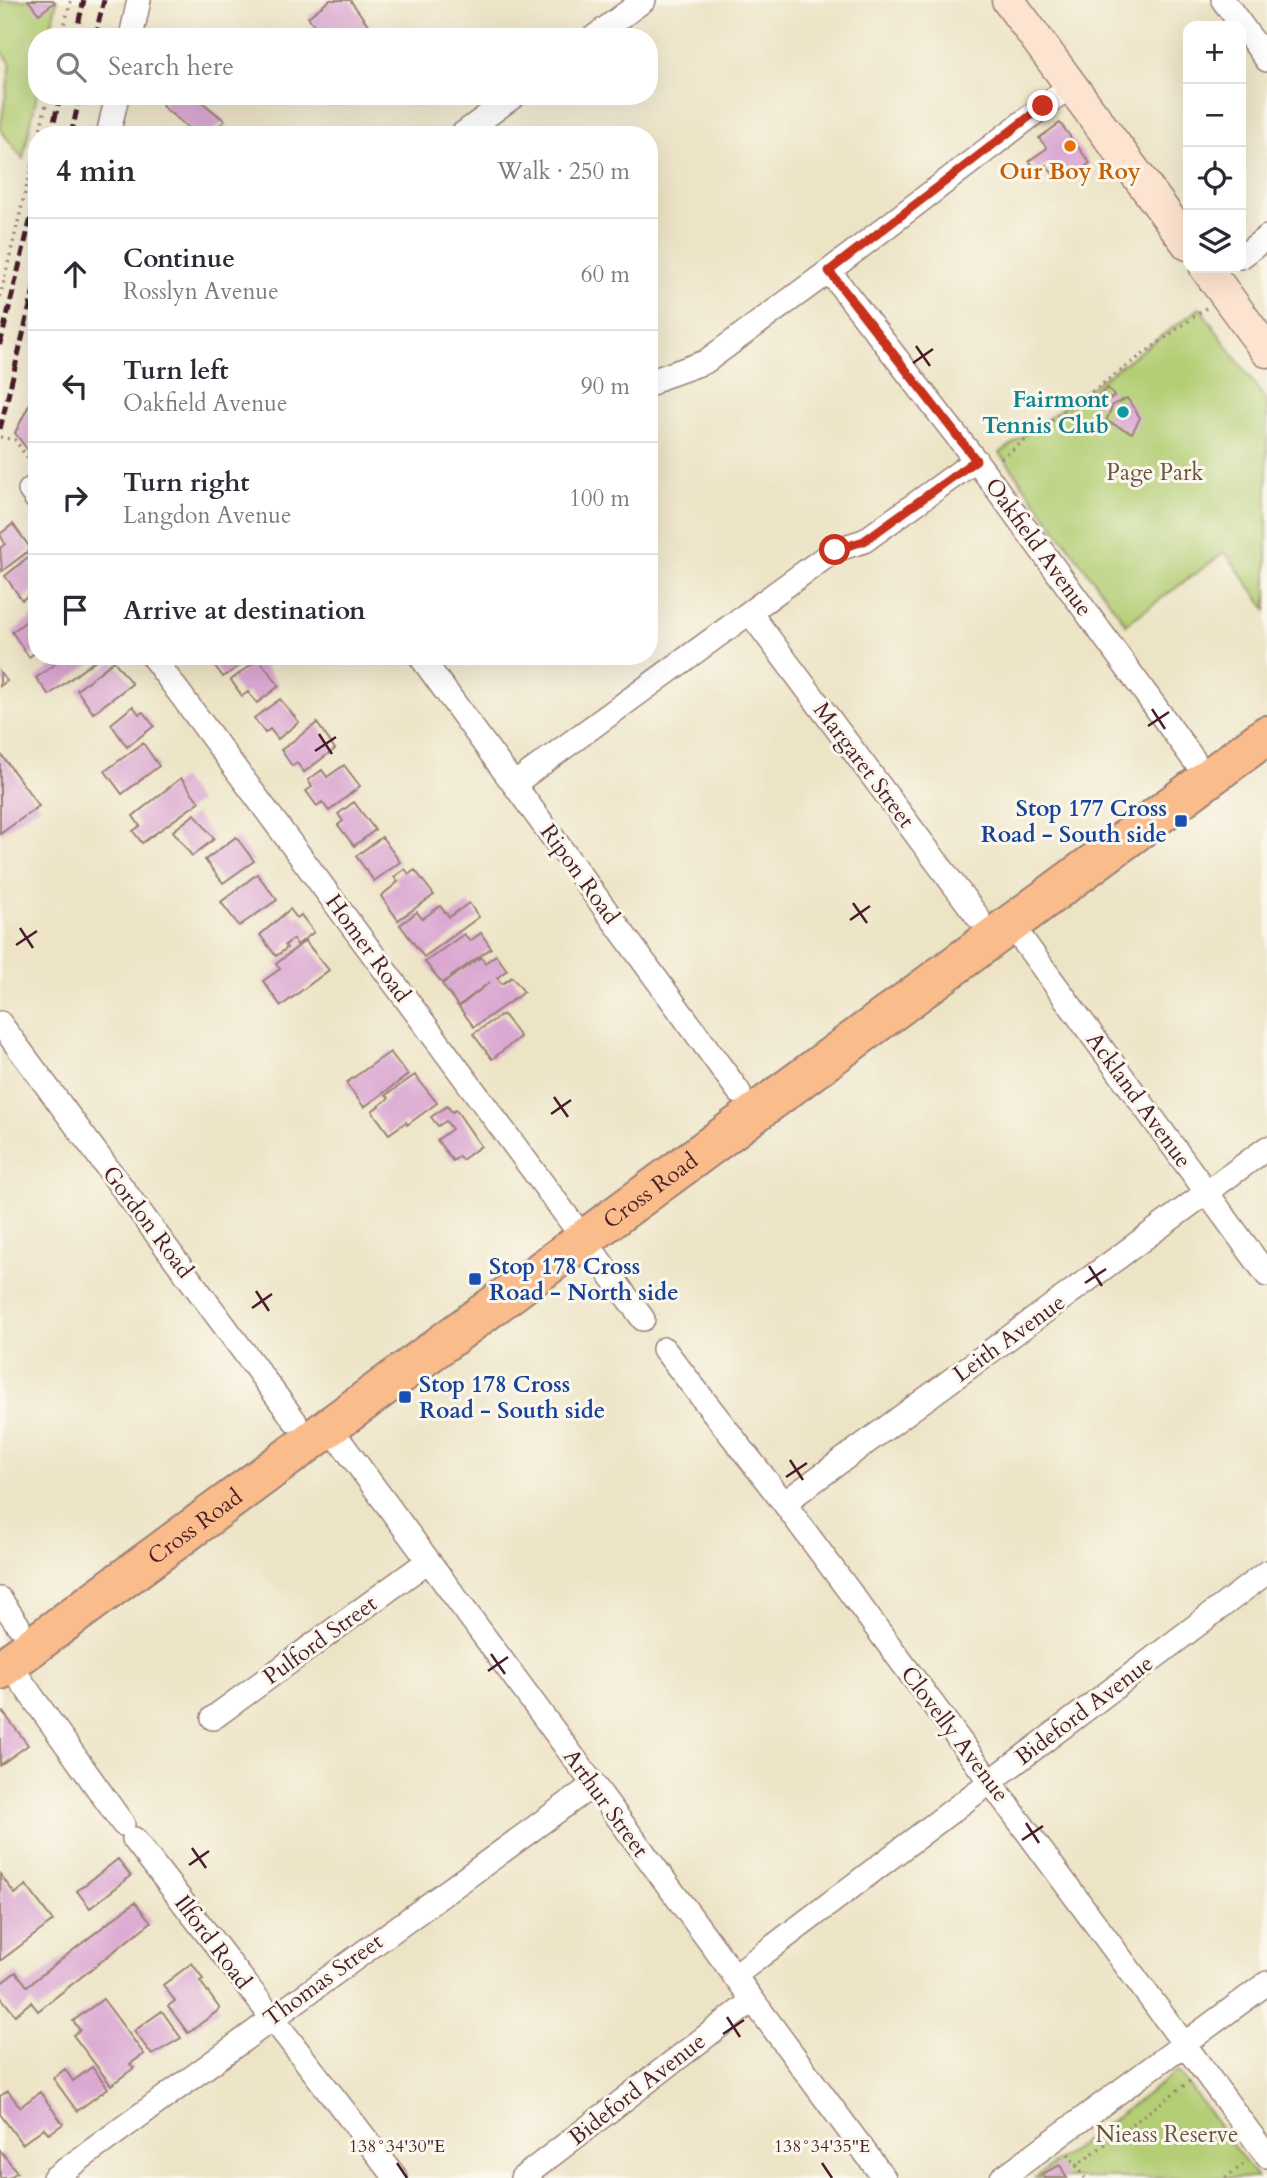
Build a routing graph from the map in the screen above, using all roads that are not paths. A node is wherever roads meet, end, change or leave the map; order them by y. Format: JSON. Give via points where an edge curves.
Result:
{"nodes":[{"id":1,"x":139,"y":0,"type":"edge"},
{"id":2,"x":644,"y":0,"type":"edge"},
{"id":3,"x":1008,"y":0,"type":"edge"},
{"id":4,"x":1223,"y":0,"type":"edge"},
{"id":5,"x":133,"y":28,"type":"edge"},
{"id":6,"x":606,"y":28,"type":"edge"},
{"id":7,"x":1267,"y":60,"type":"edge"},
{"id":8,"x":1070,"y":86,"type":"junction"},
{"id":9,"x":115,"y":105,"type":"edge"},
{"id":10,"x":502,"y":105,"type":"edge"},
{"id":11,"x":110,"y":126,"type":"edge"},
{"id":12,"x":473,"y":126,"type":"edge"},
{"id":13,"x":1183,"y":237,"type":"edge"},
{"id":14,"x":1267,"y":237,"type":"edge"},
{"id":15,"x":1246,"y":253,"type":"edge"},
{"id":16,"x":829,"y":271,"type":"junction"},
{"id":17,"x":1217,"y":277,"type":"edge"},
{"id":18,"x":1267,"y":351,"type":"edge"},
{"id":19,"x":658,"y":379,"type":"edge"},
{"id":20,"x":980,"y":465,"type":"junction"},
{"id":21,"x":750,"y":613,"type":"junction"},
{"id":22,"x":159,"y":665,"type":"edge"},
{"id":23,"x":427,"y":665,"type":"edge"},
{"id":24,"x":1267,"y":705,"type":"edge"},
{"id":25,"x":1267,"y":735,"type":"edge"},
{"id":26,"x":1200,"y":770,"type":"junction"},
{"id":27,"x":514,"y":784,"type":"junction"},
{"id":28,"x":994,"y":922,"type":"junction"},
{"id":29,"x":0,"y":1023,"type":"edge"},
{"id":30,"x":746,"y":1103,"type":"junction"},
{"id":31,"x":1267,"y":1148,"type":"edge"},
{"id":32,"x":1207,"y":1192,"type":"junction"},
{"id":33,"x":576,"y":1230,"type":"junction"},
{"id":34,"x":1267,"y":1275,"type":"edge"},
{"id":35,"x":643,"y":1319,"type":"dead end"},
{"id":36,"x":664,"y":1349,"type":"dead end"},
{"id":37,"x":312,"y":1424,"type":"junction"},
{"id":38,"x":784,"y":1503,"type":"junction"},
{"id":39,"x":428,"y":1562,"type":"junction"},
{"id":40,"x":1267,"y":1572,"type":"edge"},
{"id":41,"x":5,"y":1639,"type":"edge"},
{"id":42,"x":213,"y":1718,"type":"dead end"},
{"id":43,"x":990,"y":1781,"type":"junction"},
{"id":44,"x":593,"y":1785,"type":"junction"},
{"id":45,"x":734,"y":1976,"type":"junction"},
{"id":46,"x":1267,"y":1983,"type":"edge"},
{"id":47,"x":752,"y":2001,"type":"junction"},
{"id":48,"x":271,"y":2018,"type":"junction"},
{"id":49,"x":1184,"y":2044,"type":"junction"},
{"id":50,"x":1265,"y":2153,"type":"edge"},
{"id":51,"x":54,"y":2178,"type":"edge"},
{"id":52,"x":396,"y":2178,"type":"edge"},
{"id":53,"x":522,"y":2178,"type":"edge"},
{"id":54,"x":884,"y":2178,"type":"edge"},
{"id":55,"x":1002,"y":2178,"type":"edge"}],
"edges":[{"from":1,"to":5,"type":"street"},
{"from":2,"to":6,"type":"street"},
{"from":3,"to":8,"type":"street"},
{"from":4,"to":7,"type":"street"},
{"from":8,"to":13,"type":"street"},
{"from":8,"to":16,"type":"street"},
{"from":9,"to":11,"type":"street"},
{"from":10,"to":12,"type":"street"},
{"from":14,"to":15,"type":"street"},
{"from":16,"to":19,"type":"street","via":[[705,362]]},
{"from":16,"to":20,"type":"street","name":"Oakfield Avenue"},
{"from":17,"to":18,"type":"street"},
{"from":20,"to":21,"type":"street","via":[[864,541],[835,550]]},
{"from":20,"to":26,"type":"street","name":"Oakfield Avenue"},
{"from":21,"to":27,"type":"street"},
{"from":21,"to":28,"type":"street","name":"Margaret Street"},
{"from":22,"to":33,"type":"street","name":"Homer Road"},
{"from":23,"to":27,"type":"street","name":"Ripon Road"},
{"from":24,"to":26,"type":"highway","name":"Cross Road"},
{"from":25,"to":26,"type":"highway","name":"Cross Road"},
{"from":26,"to":28,"type":"highway","name":"Cross Road"},
{"from":27,"to":30,"type":"street","name":"Ripon Road"},
{"from":28,"to":30,"type":"highway","name":"Cross Road"},
{"from":28,"to":32,"type":"street","name":"Ackland Avenue"},
{"from":29,"to":37,"type":"street","name":"Gordon Road"},
{"from":30,"to":33,"type":"highway","name":"Cross Road"},
{"from":31,"to":32,"type":"street","name":"Leith Avenue"},
{"from":32,"to":34,"type":"street","name":"Ackland Avenue"},
{"from":32,"to":38,"type":"street","name":"Leith Avenue"},
{"from":33,"to":35,"type":"street"},
{"from":33,"to":37,"type":"highway","name":"Cross Road"},
{"from":36,"to":38,"type":"street","name":"Clovelly Avenue"},
{"from":37,"to":39,"type":"street","name":"Arthur Street"},
{"from":37,"to":41,"type":"highway","name":"Cross Road"},
{"from":38,"to":43,"type":"street","name":"Clovelly Avenue"},
{"from":39,"to":42,"type":"street","name":"Pulford Street"},
{"from":39,"to":44,"type":"street","name":"Arthur Street"},
{"from":40,"to":43,"type":"street","name":"Bideford Avenue"},
{"from":41,"to":48,"type":"street","name":"Ilford Road","via":[[129,1832]]},
{"from":43,"to":45,"type":"street","name":"Bideford Avenue"},
{"from":43,"to":49,"type":"street","name":"Clovelly Avenue"},
{"from":44,"to":45,"type":"street","name":"Arthur Street"},
{"from":44,"to":48,"type":"street","name":"Thomas Street"},
{"from":45,"to":47,"type":"street","name":"Arthur Street"},
{"from":46,"to":49,"type":"street"},
{"from":47,"to":53,"type":"street","name":"Bideford Avenue"},
{"from":47,"to":54,"type":"street","name":"Arthur Street"},
{"from":48,"to":51,"type":"street","name":"Thomas Street"},
{"from":48,"to":52,"type":"street","name":"Ilford Road"},
{"from":49,"to":50,"type":"street","name":"Clovelly Avenue"},
{"from":49,"to":55,"type":"street"}]}
